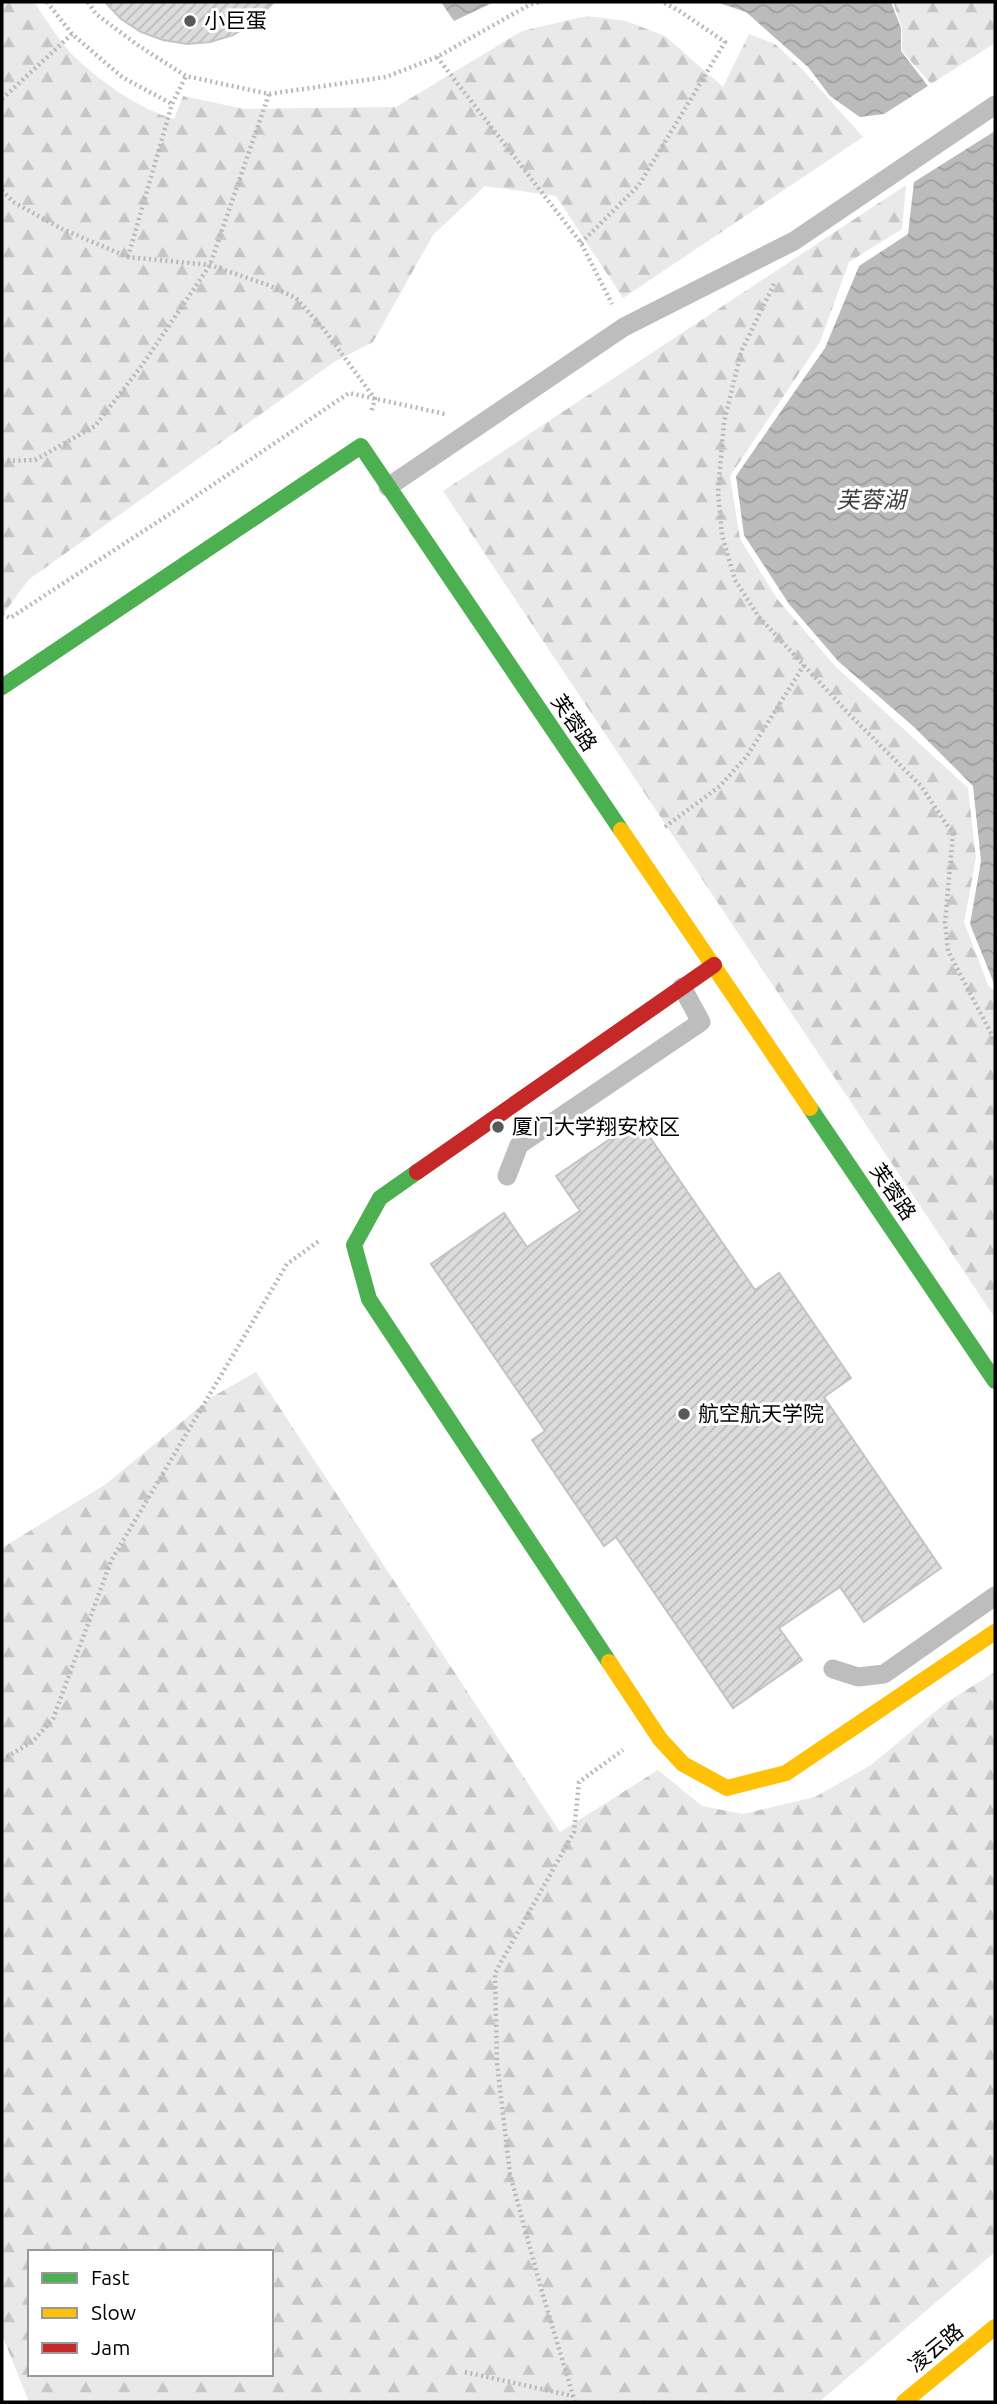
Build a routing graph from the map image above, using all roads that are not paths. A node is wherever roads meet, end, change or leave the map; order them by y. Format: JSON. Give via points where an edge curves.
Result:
{"nodes":[{"id":1,"x":995,"y":105,"type":"edge"},
{"id":2,"x":388,"y":487,"type":"junction"},
{"id":3,"x":2,"y":687,"type":"edge"},
{"id":4,"x":714,"y":965,"type":"junction"},
{"id":5,"x":682,"y":987,"type":"junction"},
{"id":6,"x":507,"y":1176,"type":"dead end"},
{"id":7,"x":995,"y":1381,"type":"edge"},
{"id":8,"x":995,"y":1596,"type":"edge"},
{"id":9,"x":995,"y":1632,"type":"edge"},
{"id":10,"x":833,"y":1669,"type":"dead end"},
{"id":11,"x":995,"y":2327,"type":"edge"},
{"id":12,"x":904,"y":2402,"type":"edge"}],
"edges":[{"from":1,"to":2,"type":"lane","via":[[794,242],[624,327]]},
{"from":2,"to":3,"type":"street","name":"芙蓉路","via":[[361,446]]},
{"from":2,"to":4,"type":"street","name":"芙蓉路"},
{"from":4,"to":5,"type":"street"},
{"from":4,"to":7,"type":"street","name":"芙蓉路"},
{"from":5,"to":6,"type":"lane","via":[[701,1022],[519,1144]]},
{"from":5,"to":9,"type":"street","via":[[380,1198],[354,1245],[369,1299],[660,1739],[683,1764],[727,1788],[786,1773]]},
{"from":8,"to":10,"type":"lane","via":[[884,1674],[858,1677]]},
{"from":11,"to":12,"type":"street","name":"凌云路"}]}
